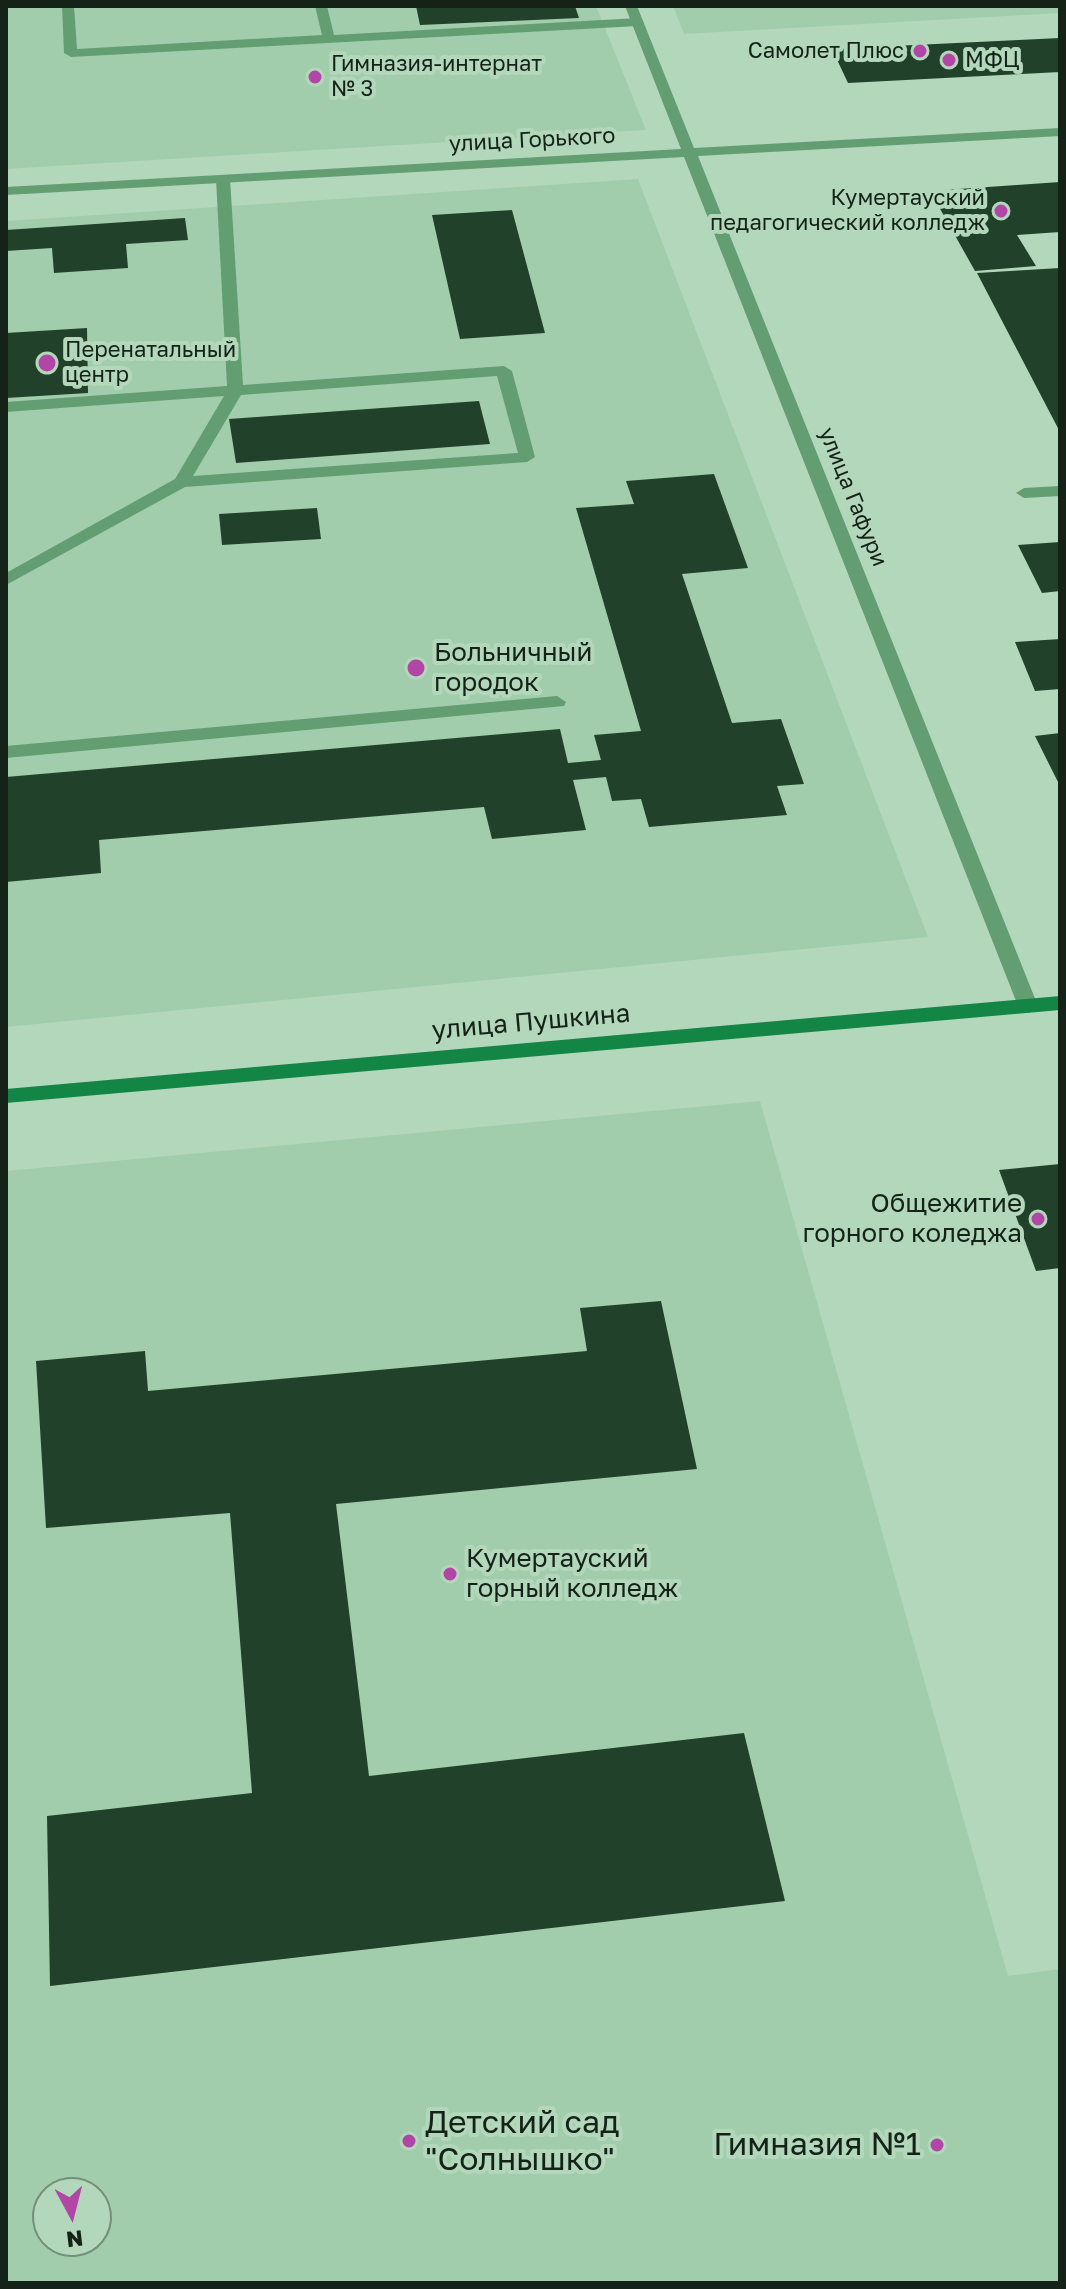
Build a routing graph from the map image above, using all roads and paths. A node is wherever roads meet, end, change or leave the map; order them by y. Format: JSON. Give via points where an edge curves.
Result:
{"nodes":[{"id":1,"x":68,"y":6,"type":"edge"},
{"id":2,"x":321,"y":6,"type":"edge"},
{"id":3,"x":631,"y":6,"type":"edge"},
{"id":4,"x":638,"y":22,"type":"junction"},
{"id":5,"x":329,"y":39,"type":"junction"},
{"id":6,"x":1060,"y":132,"type":"edge"},
{"id":7,"x":692,"y":154,"type":"junction"},
{"id":8,"x":223,"y":179,"type":"junction"},
{"id":9,"x":6,"y":191,"type":"edge"},
{"id":10,"x":235,"y":391,"type":"junction"},
{"id":11,"x":6,"y":407,"type":"edge"},
{"id":12,"x":181,"y":482,"type":"junction"},
{"id":13,"x":1060,"y":491,"type":"edge"},
{"id":14,"x":1024,"y":493,"type":"dead end"},
{"id":15,"x":6,"y":580,"type":"edge"},
{"id":16,"x":557,"y":702,"type":"dead end"},
{"id":17,"x":6,"y":752,"type":"edge"},
{"id":18,"x":1060,"y":1003,"type":"edge"},
{"id":19,"x":1028,"y":1006,"type":"junction"},
{"id":20,"x":6,"y":1096,"type":"edge"}],
"edges":[{"from":1,"to":5,"type":"street","via":[[71,53]]},
{"from":2,"to":5,"type":"street"},
{"from":3,"to":4,"type":"street","name":"улица Гафури"},
{"from":4,"to":5,"type":"street"},
{"from":4,"to":7,"type":"street","name":"улица Гафури"},
{"from":6,"to":7,"type":"street","name":"улица Горького"},
{"from":7,"to":8,"type":"street","name":"улица Горького"},
{"from":7,"to":19,"type":"street","name":"улица Гафури"},
{"from":8,"to":9,"type":"street","name":"улица Горького"},
{"from":8,"to":10,"type":"street"},
{"from":10,"to":11,"type":"street"},
{"from":10,"to":12,"type":"street"},
{"from":10,"to":12,"type":"street","via":[[504,371],[527,457]]},
{"from":12,"to":15,"type":"street"},
{"from":13,"to":14,"type":"street"},
{"from":16,"to":17,"type":"street"},
{"from":18,"to":19,"type":"main road","name":"улица Пушкина"},
{"from":19,"to":20,"type":"main road","name":"улица Пушкина"}]}
